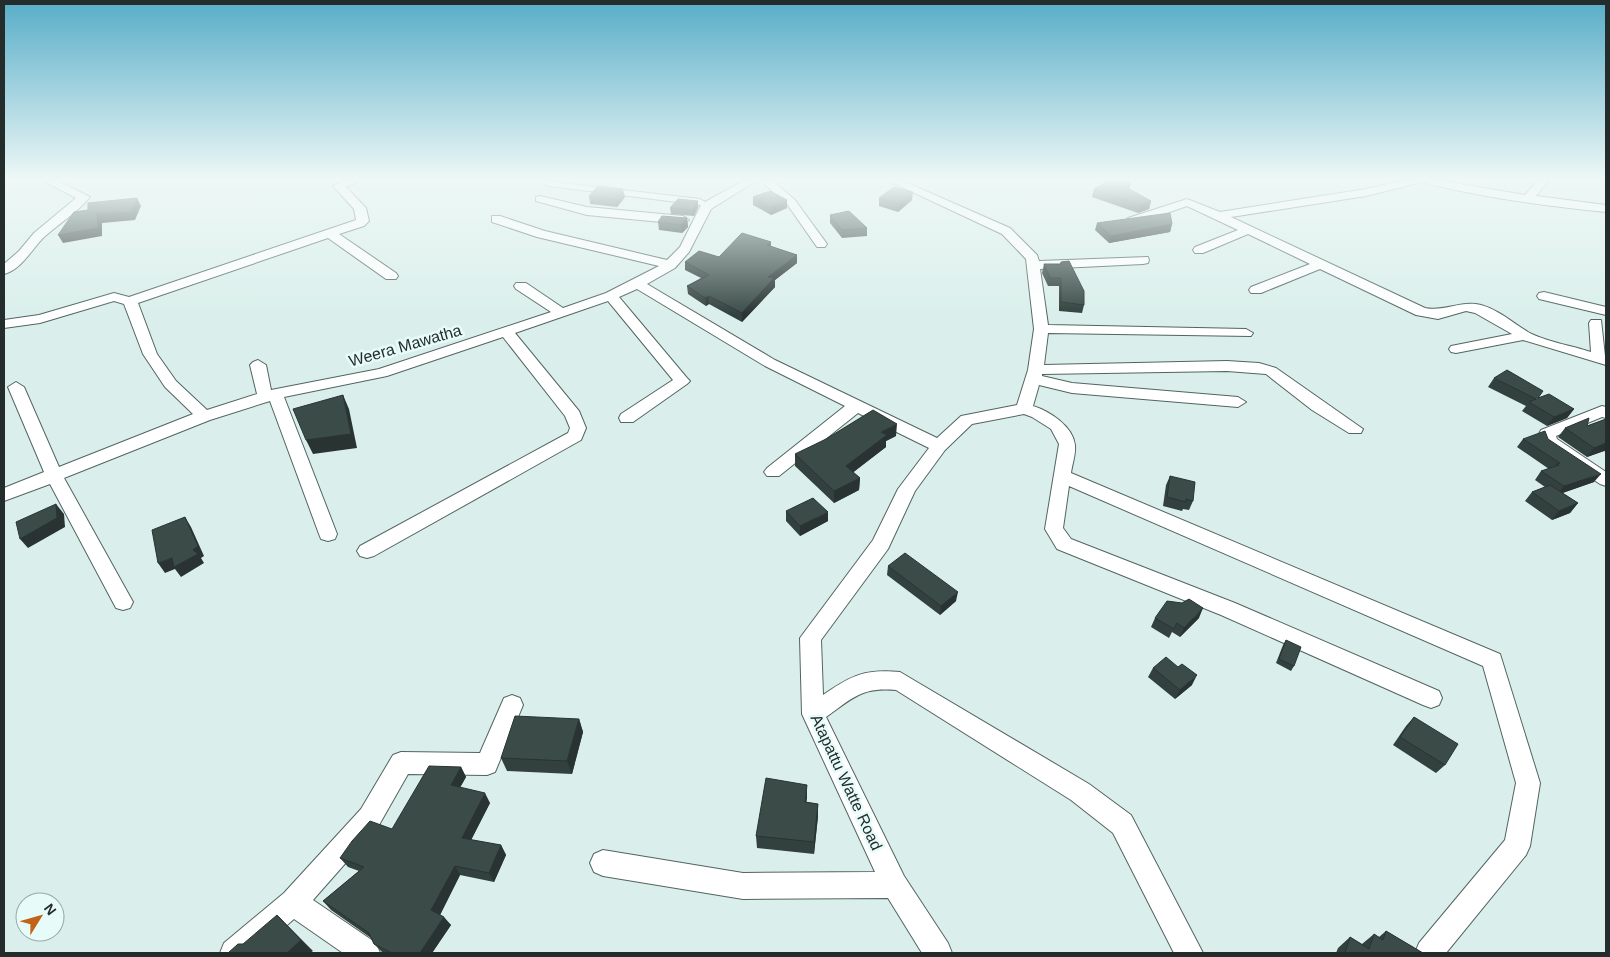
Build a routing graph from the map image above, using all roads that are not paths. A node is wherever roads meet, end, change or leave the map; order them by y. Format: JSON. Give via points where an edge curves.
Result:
{"nodes":[{"id":1,"x":51,"y":226,"type":"edge"},
{"id":2,"x":350,"y":226,"type":"edge"},
{"id":3,"x":516,"y":226,"type":"edge"},
{"id":4,"x":696,"y":226,"type":"edge"},
{"id":5,"x":808,"y":226,"type":"edge"},
{"id":6,"x":992,"y":226,"type":"edge"},
{"id":7,"x":1239,"y":226,"type":"edge"},
{"id":8,"x":1248,"y":230,"type":"junction"},
{"id":9,"x":330,"y":234,"type":"junction"},
{"id":10,"x":821,"y":244,"type":"dead end"},
{"id":11,"x":1199,"y":250,"type":"dead end"},
{"id":12,"x":1143,"y":260,"type":"dead end"},
{"id":13,"x":670,"y":265,"type":"junction"},
{"id":14,"x":1034,"y":265,"type":"junction"},
{"id":15,"x":1319,"y":265,"type":"junction"},
{"id":16,"x":4,"y":270,"type":"edge"},
{"id":17,"x":392,"y":276,"type":"dead end"},
{"id":18,"x":638,"y":284,"type":"junction"},
{"id":19,"x":521,"y":286,"type":"dead end"},
{"id":20,"x":1256,"y":290,"type":"dead end"},
{"id":21,"x":611,"y":296,"type":"junction"},
{"id":22,"x":1544,"y":296,"type":"dead end"},
{"id":23,"x":130,"y":301,"type":"junction"},
{"id":24,"x":1606,"y":311,"type":"edge"},
{"id":25,"x":562,"y":313,"type":"junction"},
{"id":26,"x":1596,"y":323,"type":"dead end"},
{"id":27,"x":4,"y":324,"type":"edge"},
{"id":28,"x":1041,"y":329,"type":"junction"},
{"id":29,"x":506,"y":332,"type":"junction"},
{"id":30,"x":1246,"y":333,"type":"dead end"},
{"id":31,"x":1524,"y":336,"type":"junction"},
{"id":32,"x":1456,"y":349,"type":"dead end"},
{"id":33,"x":1602,"y":360,"type":"edge"},
{"id":34,"x":258,"y":365,"type":"dead end"},
{"id":35,"x":1035,"y":374,"type":"junction"},
{"id":36,"x":16,"y":387,"type":"dead end"},
{"id":37,"x":270,"y":396,"type":"junction"},
{"id":38,"x":1238,"y":402,"type":"dead end"},
{"id":39,"x":856,"y":406,"type":"junction"},
{"id":40,"x":1024,"y":409,"type":"junction"},
{"id":41,"x":1606,"y":413,"type":"edge"},
{"id":42,"x":204,"y":416,"type":"junction"},
{"id":43,"x":627,"y":418,"type":"dead end"},
{"id":44,"x":1356,"y":429,"type":"dead end"},
{"id":45,"x":939,"y":446,"type":"junction"},
{"id":46,"x":773,"y":472,"type":"dead end"},
{"id":47,"x":54,"y":475,"type":"junction"},
{"id":48,"x":1062,"y":476,"type":"junction"},
{"id":49,"x":1606,"y":480,"type":"edge"},
{"id":50,"x":4,"y":495,"type":"edge"},
{"id":51,"x":328,"y":534,"type":"dead end"},
{"id":52,"x":367,"y":551,"type":"dead end"},
{"id":53,"x":123,"y":602,"type":"dead end"},
{"id":54,"x":1431,"y":698,"type":"dead end"},
{"id":55,"x":512,"y":705,"type":"dead end"},
{"id":56,"x":813,"y":714,"type":"junction"},
{"id":57,"x":602,"y":862,"type":"dead end"},
{"id":58,"x":895,"y":885,"type":"junction"},
{"id":59,"x":293,"y":902,"type":"junction"},
{"id":60,"x":234,"y":953,"type":"edge"},
{"id":61,"x":366,"y":953,"type":"edge"},
{"id":62,"x":938,"y":953,"type":"edge"},
{"id":63,"x":1189,"y":953,"type":"edge"},
{"id":64,"x":1429,"y":953,"type":"edge"}],
"edges":[{"from":1,"to":16,"type":"street"},
{"from":2,"to":9,"type":"street"},
{"from":3,"to":13,"type":"street"},
{"from":4,"to":13,"type":"street","name":"Weera Mawatha","via":[[685,249]]},
{"from":5,"to":10,"type":"street"},
{"from":6,"to":14,"type":"street","via":[[1006,232],[1032,258]]},
{"from":7,"to":8,"type":"street"},
{"from":8,"to":11,"type":"street"},
{"from":8,"to":15,"type":"street"},
{"from":9,"to":17,"type":"street"},
{"from":9,"to":23,"type":"street"},
{"from":12,"to":14,"type":"street"},
{"from":13,"to":18,"type":"street","name":"Weera Mawatha"},
{"from":14,"to":28,"type":"street"},
{"from":15,"to":20,"type":"street"},
{"from":15,"to":31,"type":"street","via":[[1422,312],[1438,315],[1466,307],[1479,309],[1508,323]]},
{"from":18,"to":21,"type":"street","name":"Weera Mawatha"},
{"from":18,"to":39,"type":"street","via":[[770,363]]},
{"from":19,"to":25,"type":"street"},
{"from":21,"to":25,"type":"street","name":"Weera Mawatha"},
{"from":21,"to":43,"type":"street","via":[[682,381]]},
{"from":22,"to":24,"type":"street"},
{"from":23,"to":27,"type":"street","via":[[114,297],[40,319]]},
{"from":23,"to":42,"type":"street","via":[[150,354],[170,384]]},
{"from":25,"to":29,"type":"street","name":"Weera Mawatha"},
{"from":26,"to":33,"type":"street"},
{"from":28,"to":30,"type":"street"},
{"from":28,"to":35,"type":"street"},
{"from":29,"to":37,"type":"street","name":"Weera Mawatha","via":[[382,373]]},
{"from":29,"to":52,"type":"street","via":[[574,415],[578,428],[575,436]]},
{"from":31,"to":32,"type":"street"},
{"from":31,"to":33,"type":"street"},
{"from":34,"to":37,"type":"street"},
{"from":35,"to":38,"type":"street","via":[[1072,388]]},
{"from":35,"to":40,"type":"street"},
{"from":35,"to":44,"type":"street","via":[[1228,366],[1259,368],[1271,371]]},
{"from":36,"to":47,"type":"street"},
{"from":37,"to":42,"type":"street","name":"Weera Mawatha"},
{"from":37,"to":51,"type":"street"},
{"from":39,"to":45,"type":"street"},
{"from":39,"to":46,"type":"street"},
{"from":40,"to":45,"type":"street","name":"Atapattu Watte Road","via":[[967,420]]},
{"from":40,"to":48,"type":"street","via":[[1038,413],[1057,426],[1067,444]]},
{"from":41,"to":49,"type":"street","via":[[1602,411],[1547,434],[1549,442]]},
{"from":42,"to":47,"type":"street","name":"Weera Mawatha"},
{"from":45,"to":56,"type":"street","name":"Atapattu Watte Road","via":[[907,490],[881,544],[810,638]]},
{"from":47,"to":50,"type":"street","name":"Weera Mawatha"},
{"from":47,"to":53,"type":"street"},
{"from":48,"to":54,"type":"street","via":[[1054,529],[1064,544],[1228,609]]},
{"from":48,"to":64,"type":"street","via":[[1492,660],[1528,783],[1517,846]]},
{"from":55,"to":59,"type":"street","via":[[487,764],[400,763],[370,817]]},
{"from":56,"to":58,"type":"street","name":"Atapattu Watte Road"},
{"from":56,"to":63,"type":"street","via":[[852,687],[876,679],[900,681],[1080,792],[1122,824]]},
{"from":57,"to":58,"type":"street","via":[[743,886]]},
{"from":58,"to":62,"type":"street","name":"Atapattu Watte Road"},
{"from":59,"to":60,"type":"street"},
{"from":59,"to":61,"type":"street"}]}
